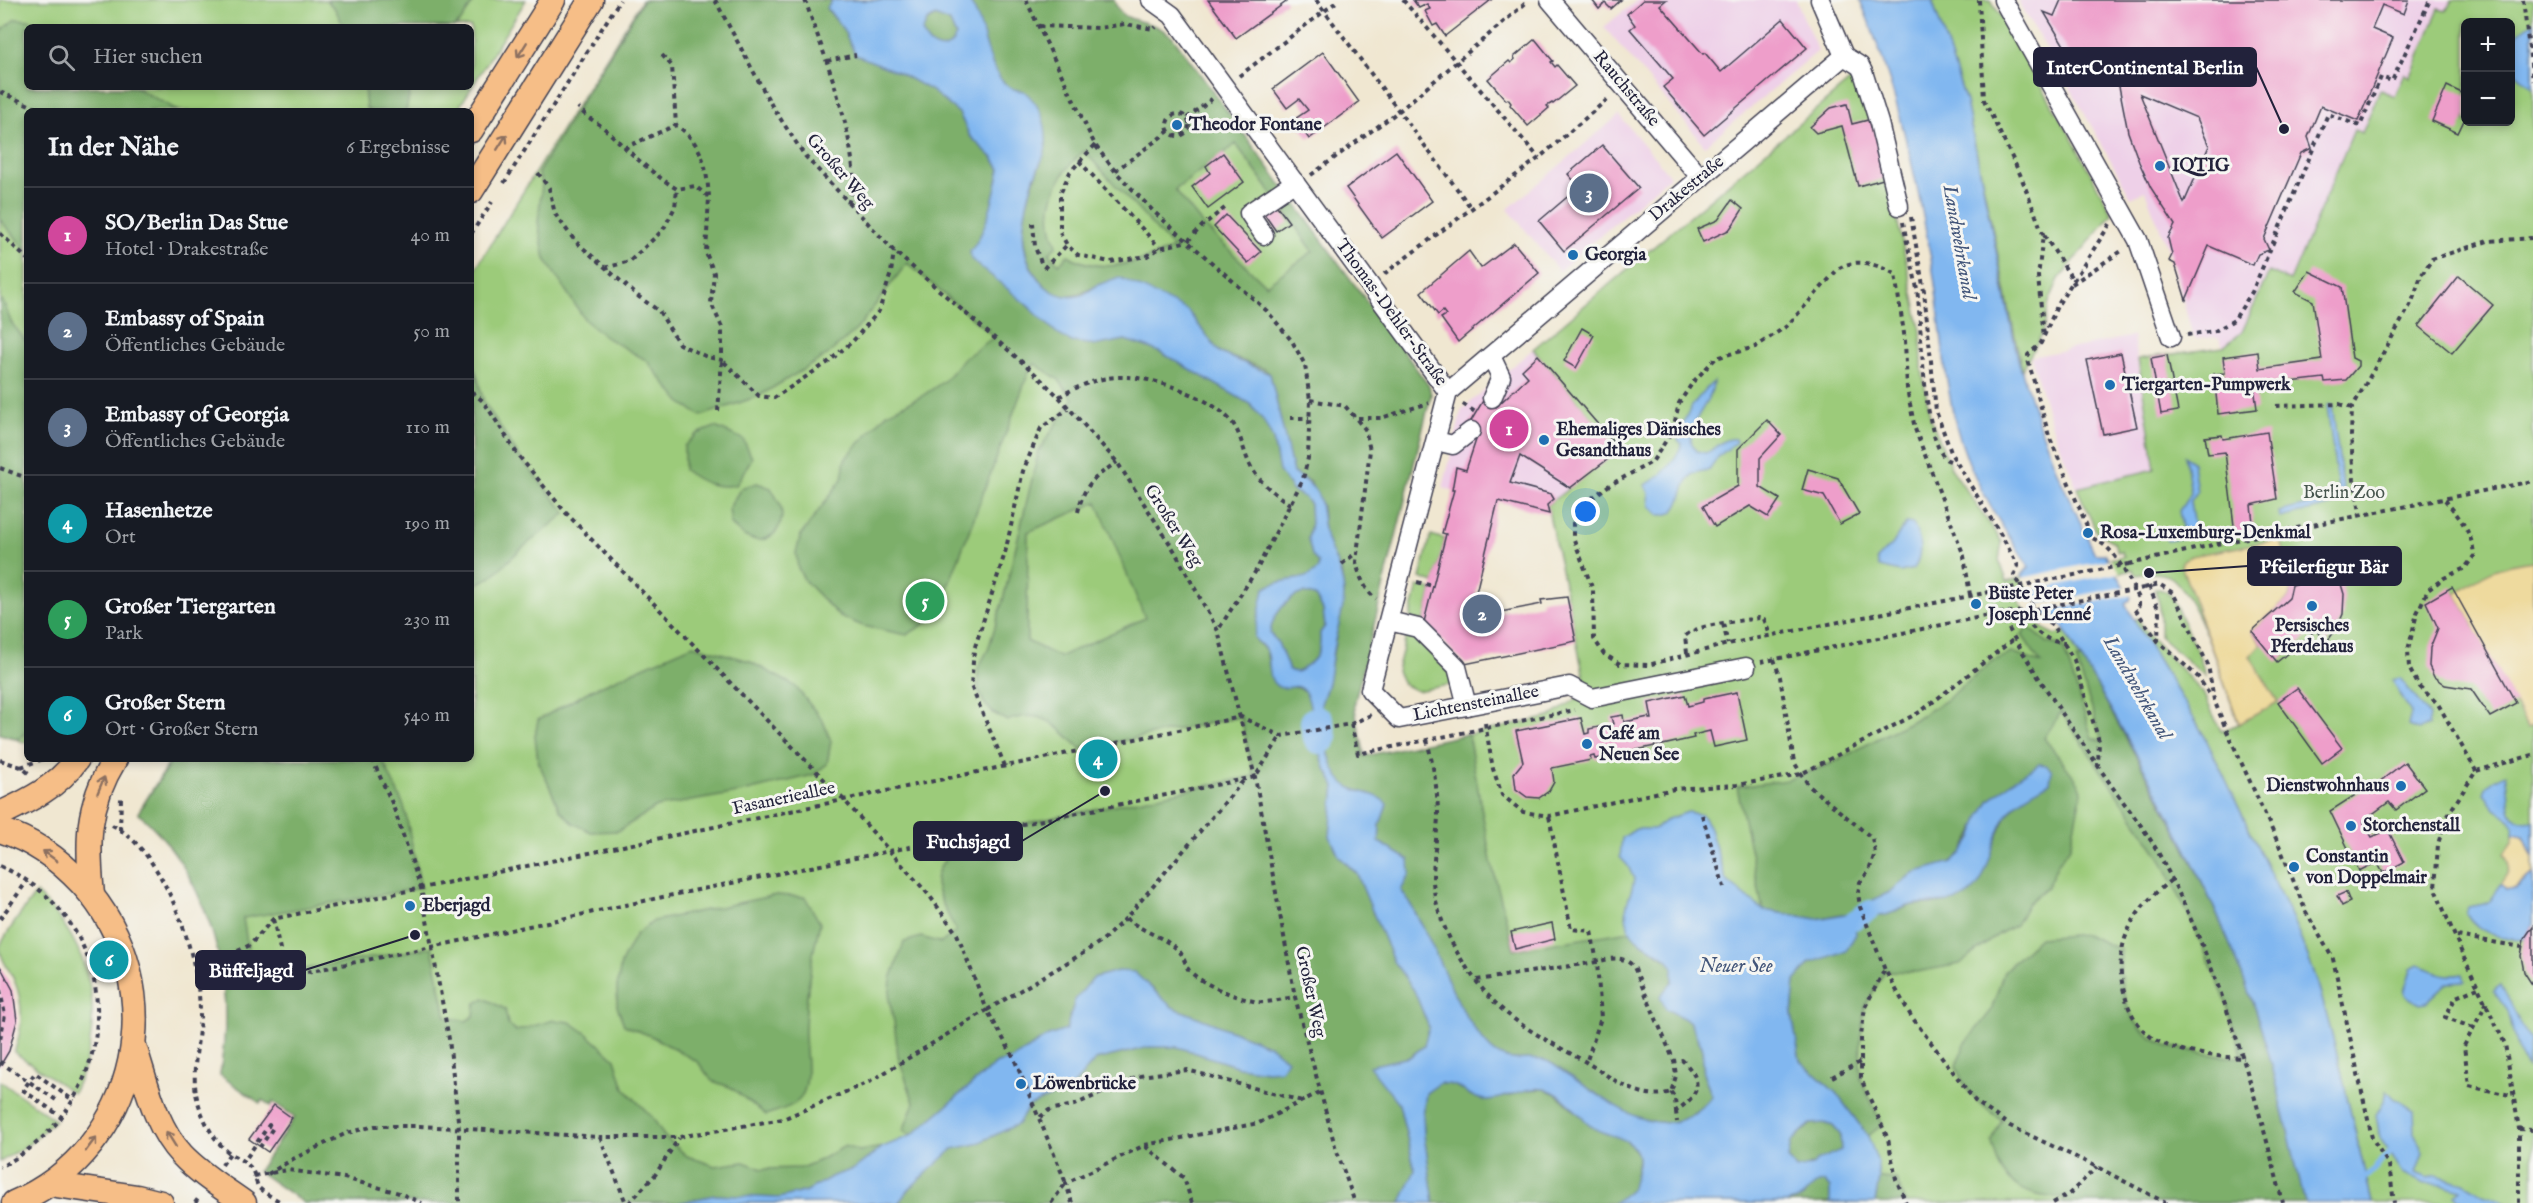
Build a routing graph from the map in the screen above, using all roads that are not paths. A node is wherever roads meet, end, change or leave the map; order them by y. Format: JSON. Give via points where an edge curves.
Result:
{"nodes":[{"id":1,"x":553,"y":0,"type":"edge"},
{"id":2,"x":591,"y":0,"type":"edge"},
{"id":3,"x":1151,"y":0,"type":"edge"},
{"id":4,"x":1550,"y":0,"type":"edge"},
{"id":5,"x":1820,"y":0,"type":"edge"},
{"id":6,"x":2003,"y":0,"type":"edge"},
{"id":7,"x":1844,"y":56,"type":"junction"},
{"id":8,"x":474,"y":125,"type":"edge"},
{"id":9,"x":1303,"y":178,"type":"junction"},
{"id":10,"x":1701,"y":178,"type":"junction"},
{"id":11,"x":474,"y":186,"type":"edge"},
{"id":12,"x":1900,"y":205,"type":"road end"},
{"id":13,"x":1264,"y":235,"type":"dead end"},
{"id":14,"x":2171,"y":337,"type":"road end"},
{"id":15,"x":1491,"y":356,"type":"junction"},
{"id":16,"x":1448,"y":392,"type":"junction"},
{"id":17,"x":1492,"y":398,"type":"dead end"},
{"id":18,"x":1471,"y":431,"type":"dead end"},
{"id":19,"x":1436,"y":441,"type":"junction"},
{"id":20,"x":1389,"y":621,"type":"junction"},
{"id":21,"x":1746,"y":667,"type":"dead end"},
{"id":22,"x":1467,"y":706,"type":"junction"},
{"id":23,"x":1388,"y":708,"type":"joint"},
{"id":24,"x":75,"y":762,"type":"edge"},
{"id":25,"x":113,"y":762,"type":"edge"},
{"id":26,"x":0,"y":814,"type":"edge"},
{"id":27,"x":0,"y":830,"type":"edge"},
{"id":28,"x":92,"y":896,"type":"junction"},
{"id":29,"x":134,"y":1044,"type":"junction"},
{"id":30,"x":41,"y":1193,"type":"edge"},
{"id":31,"x":252,"y":1195,"type":"edge"},
{"id":32,"x":14,"y":1203,"type":"edge"},
{"id":33,"x":161,"y":1203,"type":"edge"}],
"edges":[{"from":1,"to":8,"type":"main road","one_way":true},
{"from":11,"to":2,"type":"main road","one_way":true},
{"from":3,"to":9,"type":"street","name":"Thomas-Dehler-Straße","via":[[1172,15]]},
{"from":4,"to":10,"type":"street","name":"Rauchstraße"},
{"from":5,"to":7,"type":"street"},
{"from":6,"to":14,"type":"street","via":[[2138,240]]},
{"from":7,"to":10,"type":"street","name":"Drakestraße"},
{"from":7,"to":12,"type":"street","via":[[1863,72]]},
{"from":9,"to":13,"type":"street","via":[[1249,213]]},
{"from":9,"to":16,"type":"street","name":"Thomas-Dehler-Straße"},
{"from":10,"to":15,"type":"street","name":"Drakestraße"},
{"from":15,"to":16,"type":"street","name":"Drakestraße"},
{"from":15,"to":17,"type":"street","via":[[1501,377]]},
{"from":16,"to":19,"type":"street","name":"Thomas-Dehler-Straße"},
{"from":18,"to":19,"type":"street","via":[[1453,445]]},
{"from":19,"to":20,"type":"street","name":"Thomas-Dehler-Straße"},
{"from":20,"to":22,"type":"street","via":[[1418,628],[1457,667]]},
{"from":20,"to":23,"type":"street","name":"Thomas-Dehler-Straße","via":[[1370,690]]},
{"from":21,"to":22,"type":"street","name":"Lichtensteinallee","via":[[1592,698],[1569,686]]},
{"from":22,"to":23,"type":"street","name":"Lichtensteinallee","via":[[1399,719]]},
{"from":24,"to":26,"type":"main road","via":[[62,778]]},
{"from":28,"to":25,"type":"main road","one_way":true,"via":[[89,828],[102,781]]},
{"from":28,"to":27,"type":"main road","one_way":true,"via":[[53,858],[26,840]]},
{"from":28,"to":29,"type":"main road","via":[[107,917],[128,965]]},
{"from":30,"to":29,"type":"main road","one_way":true,"via":[[87,1150],[114,1108],[127,1077]]},
{"from":31,"to":29,"type":"main road","one_way":true,"via":[[198,1169],[181,1154],[168,1136],[149,1092]]},
{"from":30,"to":32,"type":"main road"},
{"from":30,"to":33,"type":"main road"}]}
